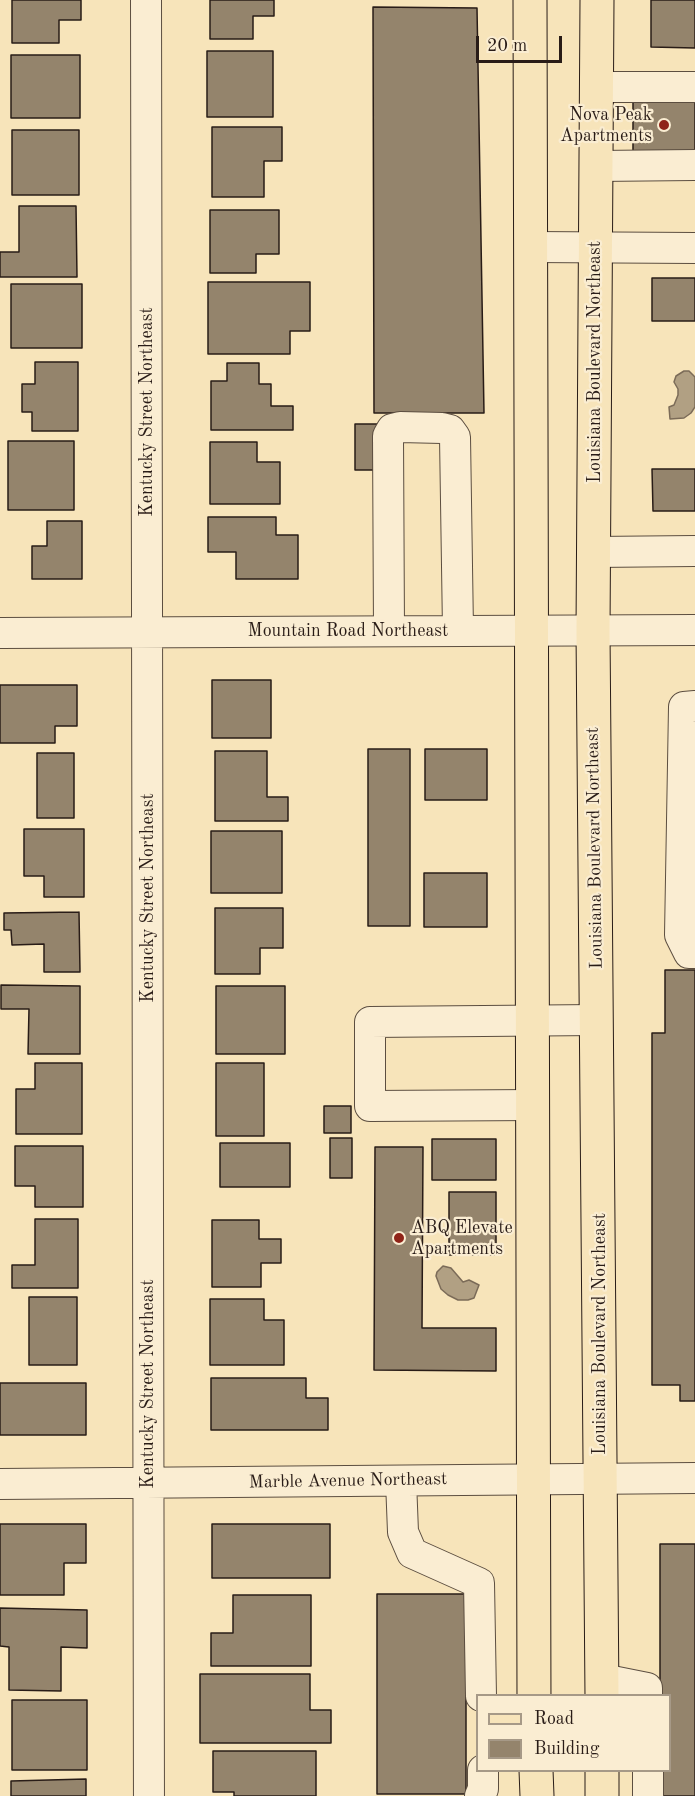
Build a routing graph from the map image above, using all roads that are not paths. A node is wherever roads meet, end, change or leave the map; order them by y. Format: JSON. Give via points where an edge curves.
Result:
{"nodes":[{"id":1,"x":146,"y":0,"type":"edge"},
{"id":2,"x":530,"y":0,"type":"edge"},
{"id":3,"x":597,"y":0,"type":"edge"},
{"id":4,"x":597,"y":87,"type":"junction"},
{"id":5,"x":695,"y":87,"type":"edge"},
{"id":6,"x":695,"y":165,"type":"edge"},
{"id":7,"x":596,"y":166,"type":"junction"},
{"id":8,"x":532,"y":247,"type":"junction"},
{"id":9,"x":595,"y":248,"type":"junction"},
{"id":10,"x":695,"y":248,"type":"edge"},
{"id":11,"x":695,"y":551,"type":"edge"},
{"id":12,"x":594,"y":552,"type":"junction"},
{"id":13,"x":532,"y":629,"type":"junction"},
{"id":14,"x":389,"y":630,"type":"junction"},
{"id":15,"x":458,"y":630,"type":"junction"},
{"id":16,"x":695,"y":630,"type":"edge"},
{"id":17,"x":593,"y":631,"type":"junction"},
{"id":18,"x":148,"y":632,"type":"junction"},
{"id":19,"x":0,"y":633,"type":"edge"},
{"id":20,"x":695,"y":706,"type":"edge"},
{"id":21,"x":688,"y":909,"type":"edge"},
{"id":22,"x":695,"y":953,"type":"edge"},
{"id":23,"x":534,"y":1020,"type":"junction"},
{"id":24,"x":597,"y":1020,"type":"junction"},
{"id":25,"x":534,"y":1105,"type":"junction"},
{"id":26,"x":601,"y":1478,"type":"junction"},
{"id":27,"x":695,"y":1478,"type":"edge"},
{"id":28,"x":535,"y":1479,"type":"junction"},
{"id":29,"x":401,"y":1481,"type":"junction"},
{"id":30,"x":0,"y":1484,"type":"edge"},
{"id":31,"x":148,"y":1484,"type":"junction"},
{"id":32,"x":602,"y":1687,"type":"edge"},
{"id":33,"x":481,"y":1694,"type":"edge"},
{"id":34,"x":534,"y":1694,"type":"edge"},
{"id":35,"x":647,"y":1694,"type":"edge"},
{"id":36,"x":483,"y":1772,"type":"edge"},
{"id":37,"x":536,"y":1772,"type":"edge"},
{"id":38,"x":602,"y":1772,"type":"edge"},
{"id":39,"x":648,"y":1772,"type":"edge"},
{"id":40,"x":149,"y":1796,"type":"edge"},
{"id":41,"x":480,"y":1796,"type":"edge"},
{"id":42,"x":537,"y":1796,"type":"edge"},
{"id":43,"x":602,"y":1796,"type":"edge"},
{"id":44,"x":648,"y":1796,"type":"edge"}],
"edges":[{"from":1,"to":18,"type":"street","name":"Kentucky Street Northeast"},
{"from":2,"to":8,"type":"main road"},
{"from":3,"to":4,"type":"main road","name":"Louisiana Boulevard Northeast"},
{"from":4,"to":5,"type":"street"},
{"from":4,"to":7,"type":"main road","name":"Louisiana Boulevard Northeast"},
{"from":6,"to":7,"type":"street"},
{"from":7,"to":9,"type":"main road","name":"Louisiana Boulevard Northeast"},
{"from":8,"to":9,"type":"street"},
{"from":8,"to":13,"type":"main road"},
{"from":9,"to":10,"type":"street"},
{"from":9,"to":12,"type":"main road","name":"Louisiana Boulevard Northeast"},
{"from":11,"to":12,"type":"street"},
{"from":12,"to":17,"type":"main road","name":"Louisiana Boulevard Northeast"},
{"from":13,"to":15,"type":"street","name":"Mountain Road Northeast"},
{"from":13,"to":17,"type":"street","name":"Mountain Road Northeast"},
{"from":13,"to":23,"type":"main road"},
{"from":14,"to":15,"type":"street","name":"Mountain Road Northeast"},
{"from":14,"to":15,"type":"street","via":[[388,436],[399,427],[442,428],[455,437]]},
{"from":14,"to":18,"type":"street","name":"Mountain Road Northeast"},
{"from":16,"to":17,"type":"street","name":"Mountain Road Northeast"},
{"from":17,"to":24,"type":"main road","name":"Louisiana Boulevard Northeast"},
{"from":18,"to":19,"type":"street","name":"Mountain Road Northeast"},
{"from":18,"to":31,"type":"street","name":"Kentucky Street Northeast"},
{"from":20,"to":21,"type":"street","via":[[684,707]]},
{"from":21,"to":22,"type":"street","via":[[680,934],[689,953]]},
{"from":23,"to":24,"type":"street"},
{"from":23,"to":25,"type":"main road"},
{"from":23,"to":25,"type":"street","via":[[370,1022],[370,1106]]},
{"from":24,"to":26,"type":"main road","name":"Louisiana Boulevard Northeast"},
{"from":25,"to":28,"type":"main road"},
{"from":26,"to":27,"type":"street","name":"Marble Avenue Northeast"},
{"from":26,"to":28,"type":"street","name":"Marble Avenue Northeast"},
{"from":26,"to":32,"type":"main road","name":"Louisiana Boulevard Northeast"},
{"from":28,"to":29,"type":"street","name":"Marble Avenue Northeast"},
{"from":28,"to":34,"type":"main road"},
{"from":29,"to":31,"type":"street","name":"Marble Avenue Northeast"},
{"from":29,"to":33,"type":"street","via":[[403,1532],[412,1553],[479,1583]]},
{"from":30,"to":31,"type":"street","name":"Marble Avenue Northeast"},
{"from":31,"to":40,"type":"street","name":"Kentucky Street Northeast"},
{"from":32,"to":35,"type":"street","via":[[647,1688]]},
{"from":36,"to":41,"type":"street"},
{"from":37,"to":42,"type":"main road"},
{"from":38,"to":43,"type":"main road"},
{"from":39,"to":44,"type":"street"}]}
